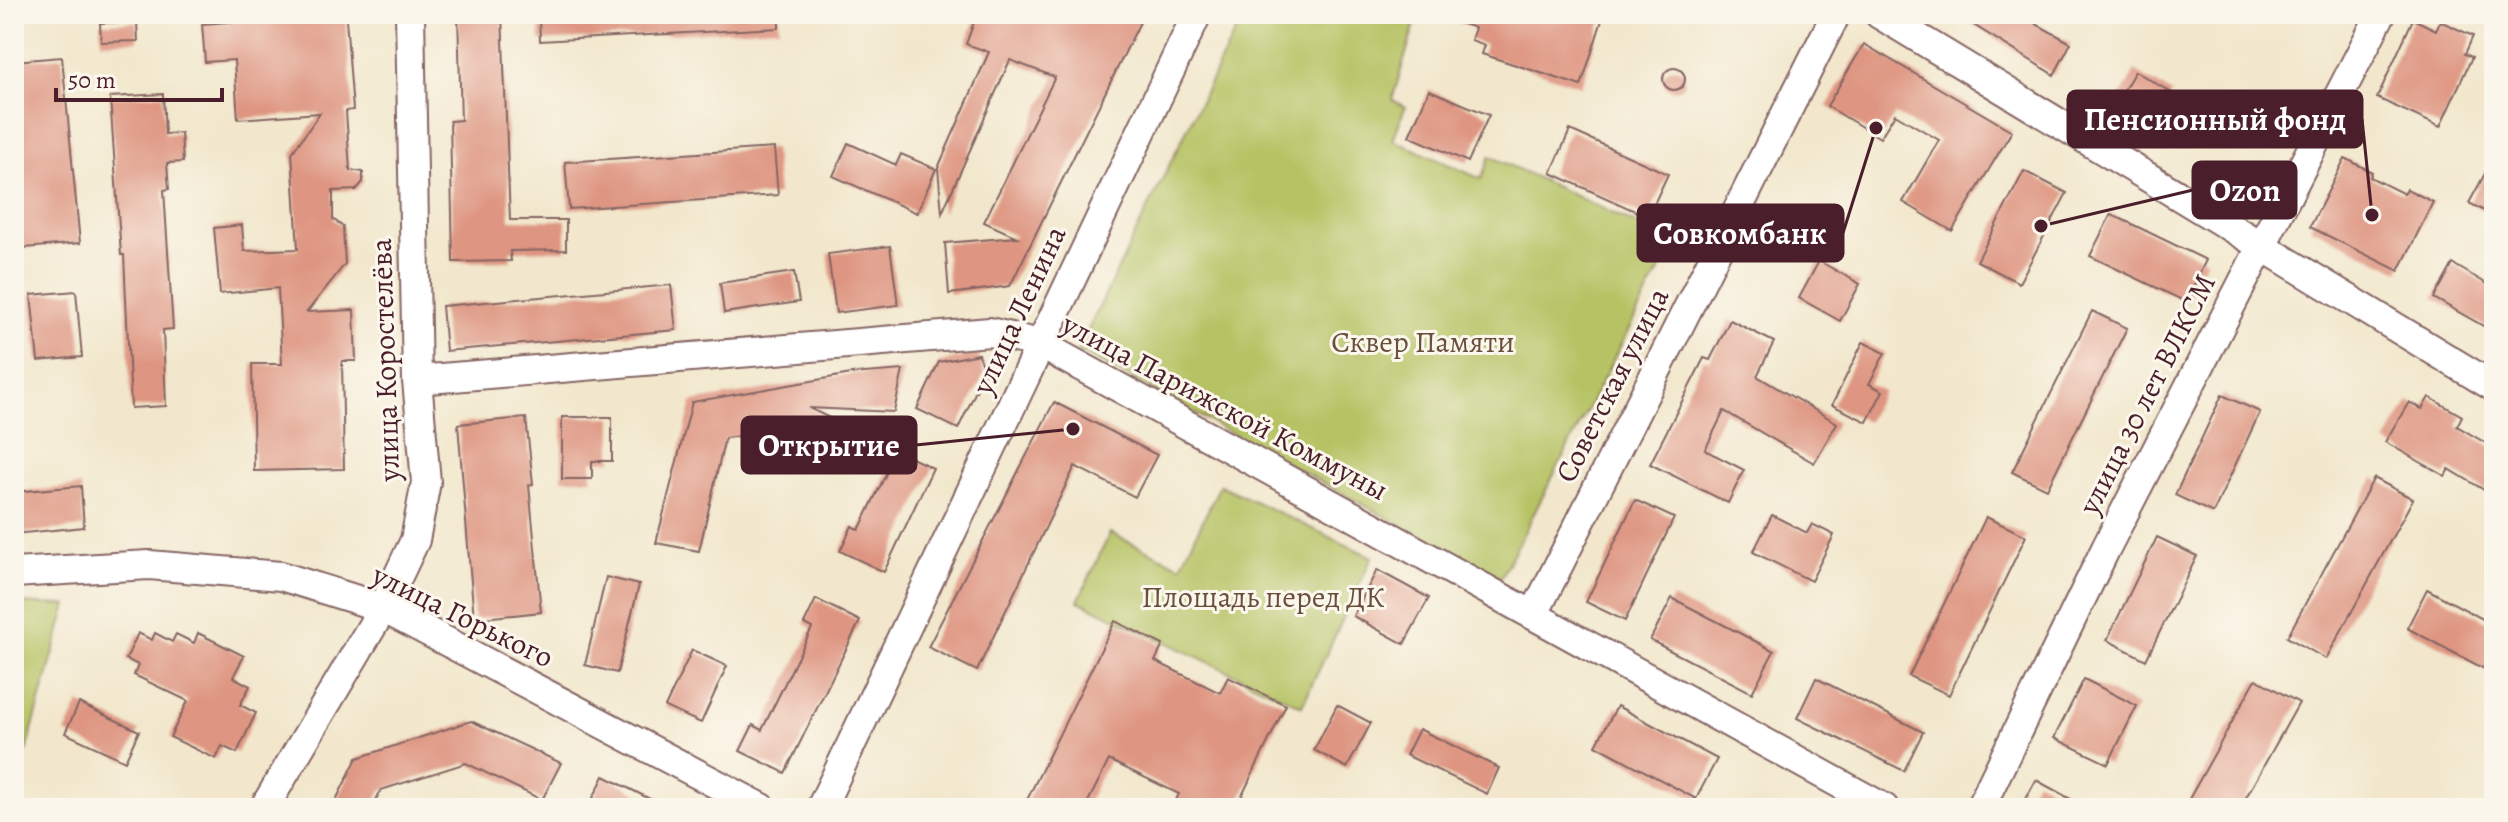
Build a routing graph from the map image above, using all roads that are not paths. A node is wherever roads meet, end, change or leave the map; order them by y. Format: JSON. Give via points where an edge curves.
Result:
{"nodes":[{"id":1,"x":410,"y":14,"type":"edge"},
{"id":2,"x":1197,"y":14,"type":"edge"},
{"id":3,"x":1836,"y":14,"type":"edge"},
{"id":4,"x":1879,"y":14,"type":"edge"},
{"id":5,"x":2381,"y":14,"type":"edge"},
{"id":6,"x":2261,"y":246,"type":"junction"},
{"id":7,"x":1040,"y":344,"type":"junction"},
{"id":8,"x":417,"y":380,"type":"junction"},
{"id":9,"x":2494,"y":387,"type":"edge"},
{"id":10,"x":14,"y":573,"type":"edge"},
{"id":11,"x":383,"y":608,"type":"junction"},
{"id":12,"x":1534,"y":614,"type":"junction"},
{"id":13,"x":264,"y":808,"type":"edge"},
{"id":14,"x":762,"y":808,"type":"edge"},
{"id":15,"x":821,"y":808,"type":"edge"},
{"id":16,"x":1884,"y":808,"type":"edge"},
{"id":17,"x":1980,"y":808,"type":"edge"}],
"edges":[{"from":1,"to":8,"type":"street","name":"улица Коростелёва"},
{"from":2,"to":7,"type":"street","name":"улица Ленина"},
{"from":3,"to":12,"type":"street","name":"Советская улица"},
{"from":4,"to":6,"type":"street"},
{"from":5,"to":6,"type":"street","name":"улица 30 лет ВЛКСМ"},
{"from":6,"to":9,"type":"street"},
{"from":6,"to":17,"type":"street","name":"улица 30 лет ВЛКСМ"},
{"from":7,"to":8,"type":"street","name":"улица Парижской Коммуны","via":[[990,332]]},
{"from":7,"to":12,"type":"street","name":"улица Парижской Коммуны"},
{"from":7,"to":15,"type":"street","name":"улица Ленина"},
{"from":8,"to":11,"type":"street","name":"улица Коростелёва","via":[[426,482],[415,540]]},
{"from":10,"to":11,"type":"street","name":"улица Горького","via":[[149,565],[281,576]]},
{"from":11,"to":13,"type":"street","name":"улица Коростелёва"},
{"from":11,"to":14,"type":"street","name":"улица Горького"},
{"from":12,"to":16,"type":"street","name":"улица Парижской Коммуны"}]}
